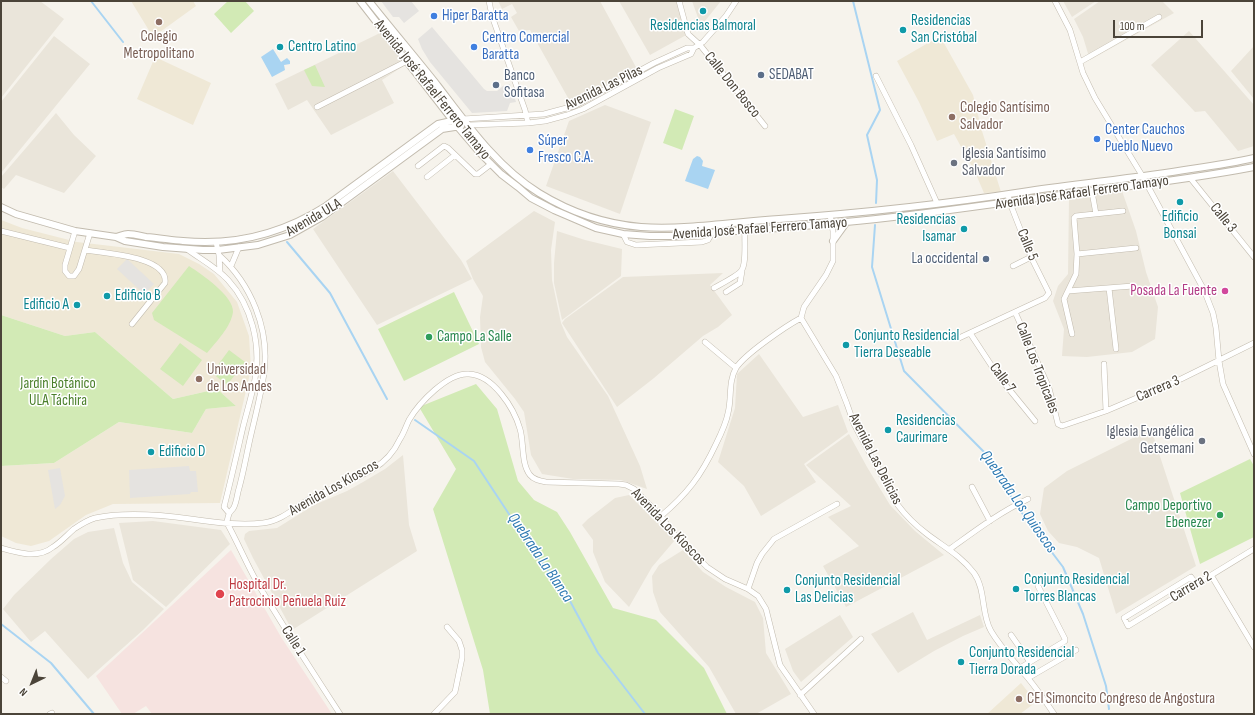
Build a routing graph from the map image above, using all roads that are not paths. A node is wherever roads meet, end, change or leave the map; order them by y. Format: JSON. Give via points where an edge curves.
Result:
{"nodes":[{"id":1,"x":360,"y":1,"type":"edge"},
{"id":2,"x":369,"y":1,"type":"edge"},
{"id":3,"x":489,"y":1,"type":"edge"},
{"id":4,"x":680,"y":1,"type":"edge"},
{"id":5,"x":736,"y":1,"type":"edge"},
{"id":6,"x":1055,"y":1,"type":"edge"},
{"id":7,"x":1159,"y":17,"type":"dead end"},
{"id":8,"x":700,"y":45,"type":"junction"},
{"id":9,"x":694,"y":48,"type":"junction"},
{"id":10,"x":407,"y":61,"type":"junction"},
{"id":11,"x":1080,"y":62,"type":"junction"},
{"id":12,"x":876,"y":76,"type":"dead end"},
{"id":13,"x":317,"y":107,"type":"dead end"},
{"id":14,"x":526,"y":116,"type":"junction"},
{"id":15,"x":463,"y":119,"type":"junction"},
{"id":16,"x":453,"y":121,"type":"junction"},
{"id":17,"x":528,"y":123,"type":"junction"},
{"id":18,"x":468,"y":125,"type":"junction"},
{"id":19,"x":457,"y":126,"type":"junction"},
{"id":20,"x":765,"y":126,"type":"dead end"},
{"id":21,"x":455,"y":155,"type":"junction"},
{"id":22,"x":1254,"y":158,"type":"edge"},
{"id":23,"x":492,"y":164,"type":"junction"},
{"id":24,"x":418,"y":166,"type":"dead end"},
{"id":25,"x":1254,"y":167,"type":"edge"},
{"id":26,"x":1144,"y":176,"type":"junction"},
{"id":27,"x":427,"y":177,"type":"dead end"},
{"id":28,"x":1191,"y":179,"type":"junction"},
{"id":29,"x":1148,"y":185,"type":"junction"},
{"id":30,"x":1092,"y":192,"type":"junction"},
{"id":31,"x":1008,"y":195,"type":"junction"},
{"id":32,"x":937,"y":203,"type":"junction"},
{"id":33,"x":1010,"y":203,"type":"junction"},
{"id":34,"x":1,"y":208,"type":"edge"},
{"id":35,"x":1123,"y":212,"type":"dead end"},
{"id":36,"x":1096,"y":214,"type":"junction"},
{"id":37,"x":830,"y":215,"type":"junction"},
{"id":38,"x":846,"y":222,"type":"junction"},
{"id":39,"x":832,"y":224,"type":"junction"},
{"id":40,"x":745,"y":230,"type":"junction"},
{"id":41,"x":1,"y":231,"type":"edge"},
{"id":42,"x":75,"y":231,"type":"junction"},
{"id":43,"x":90,"y":233,"type":"junction"},
{"id":44,"x":712,"y":233,"type":"junction"},
{"id":45,"x":623,"y":234,"type":"junction"},
{"id":46,"x":116,"y":237,"type":"junction"},
{"id":47,"x":833,"y":241,"type":"junction"},
{"id":48,"x":216,"y":242,"type":"junction"},
{"id":49,"x":239,"y":247,"type":"junction"},
{"id":50,"x":70,"y":248,"type":"junction"},
{"id":51,"x":1136,"y":248,"type":"dead end"},
{"id":52,"x":186,"y":249,"type":"junction"},
{"id":53,"x":85,"y":250,"type":"junction"},
{"id":54,"x":219,"y":252,"type":"junction"},
{"id":55,"x":1077,"y":254,"type":"junction"},
{"id":56,"x":1032,"y":257,"type":"junction"},
{"id":57,"x":1254,"y":257,"type":"edge"},
{"id":58,"x":231,"y":266,"type":"junction"},
{"id":59,"x":1013,"y":266,"type":"dead end"},
{"id":60,"x":742,"y":271,"type":"junction"},
{"id":61,"x":220,"y":272,"type":"junction"},
{"id":62,"x":1133,"y":286,"type":"dead end"},
{"id":63,"x":714,"y":288,"type":"dead end"},
{"id":64,"x":1109,"y":288,"type":"junction"},
{"id":65,"x":1068,"y":291,"type":"junction"},
{"id":66,"x":726,"y":292,"type":"dead end"},
{"id":67,"x":1015,"y":312,"type":"junction"},
{"id":68,"x":801,"y":318,"type":"junction"},
{"id":69,"x":132,"y":324,"type":"dead end"},
{"id":70,"x":970,"y":333,"type":"junction"},
{"id":71,"x":1072,"y":334,"type":"dead end"},
{"id":72,"x":959,"y":338,"type":"dead end"},
{"id":73,"x":705,"y":342,"type":"dead end"},
{"id":74,"x":1254,"y":343,"type":"edge"},
{"id":75,"x":1116,"y":349,"type":"dead end"},
{"id":76,"x":1219,"y":361,"type":"junction"},
{"id":77,"x":1104,"y":364,"type":"dead end"},
{"id":78,"x":736,"y":368,"type":"junction"},
{"id":79,"x":1106,"y":411,"type":"junction"},
{"id":80,"x":1035,"y":421,"type":"dead end"},
{"id":81,"x":1058,"y":424,"type":"joint"},
{"id":82,"x":1254,"y":454,"type":"edge"},
{"id":83,"x":972,"y":487,"type":"dead end"},
{"id":84,"x":1028,"y":499,"type":"dead end"},
{"id":85,"x":837,"y":504,"type":"dead end"},
{"id":86,"x":229,"y":513,"type":"junction"},
{"id":87,"x":661,"y":516,"type":"junction"},
{"id":88,"x":990,"y":521,"type":"junction"},
{"id":89,"x":227,"y":523,"type":"junction"},
{"id":90,"x":1,"y":548,"type":"edge"},
{"id":91,"x":1254,"y":548,"type":"edge"},
{"id":92,"x":950,"y":549,"type":"junction"},
{"id":93,"x":1211,"y":575,"type":"junction"},
{"id":94,"x":1196,"y":584,"type":"junction"},
{"id":95,"x":1038,"y":586,"type":"dead end"},
{"id":96,"x":748,"y":589,"type":"junction"},
{"id":97,"x":447,"y":627,"type":"dead end"},
{"id":98,"x":1011,"y":635,"type":"dead end"},
{"id":99,"x":861,"y":639,"type":"dead end"},
{"id":100,"x":1253,"y":642,"type":"edge"},
{"id":101,"x":1076,"y":650,"type":"dead end"},
{"id":102,"x":1030,"y":662,"type":"junction"},
{"id":103,"x":1020,"y":668,"type":"junction"},
{"id":104,"x":1,"y":677,"type":"edge"},
{"id":105,"x":1028,"y":678,"type":"junction"},
{"id":106,"x":6,"y":681,"type":"dead end"},
{"id":107,"x":800,"y":695,"type":"junction"},
{"id":108,"x":340,"y":714,"type":"edge"},
{"id":109,"x":434,"y":714,"type":"edge"},
{"id":110,"x":814,"y":714,"type":"edge"},
{"id":111,"x":1054,"y":714,"type":"edge"}],
"edges":[{"from":1,"to":10,"type":"street","name":"Avenida José Rafael Ferrero Tamayo"},
{"from":2,"to":15,"type":"street","name":"Avenida José Rafael Ferrero Tamayo"},
{"from":3,"to":14,"type":"street"},
{"from":4,"to":8,"type":"street","name":"Calle Don Bosco","via":[[688,34]]},
{"from":5,"to":8,"type":"street","name":"Avenida Las Pilas"},
{"from":6,"to":11,"type":"street","via":[[1070,30]]},
{"from":7,"to":11,"type":"street"},
{"from":8,"to":9,"type":"street","name":"Avenida Las Pilas"},
{"from":8,"to":20,"type":"street","name":"Calle Don Bosco"},
{"from":9,"to":14,"type":"street","name":"Avenida Las Pilas","via":[[687,48],[648,66],[574,106]]},
{"from":9,"to":17,"type":"street","name":"Avenida Las Pilas","via":[[690,54],[658,68],[583,109],[551,120]]},
{"from":10,"to":13,"type":"street"},
{"from":10,"to":16,"type":"street","name":"Avenida José Rafael Ferrero Tamayo"},
{"from":11,"to":26,"type":"street","via":[[1095,98]]},
{"from":12,"to":32,"type":"street","via":[[908,138]]},
{"from":14,"to":15,"type":"street","name":"Avenida Las Pilas"},
{"from":14,"to":17,"type":"street"},
{"from":15,"to":16,"type":"street","name":"Avenida ULA"},
{"from":15,"to":18,"type":"street","name":"Avenida José Rafael Ferrero Tamayo"},
{"from":16,"to":19,"type":"street","name":"Avenida José Rafael Ferrero Tamayo"},
{"from":16,"to":48,"type":"street","name":"Avenida ULA","via":[[438,124],[326,206],[300,222],[258,236]]},
{"from":17,"to":18,"type":"street","name":"Avenida Las Pilas"},
{"from":18,"to":19,"type":"street","name":"Avenida ULA"},
{"from":18,"to":37,"type":"street","name":"Avenida José Rafael Ferrero Tamayo","via":[[500,161],[538,193],[579,214],[595,219],[630,226],[661,227]]},
{"from":19,"to":23,"type":"street","name":"Avenida José Rafael Ferrero Tamayo"},
{"from":19,"to":49,"type":"street","name":"Avenida ULA","via":[[442,129],[338,207],[306,227],[258,245]]},
{"from":21,"to":23,"type":"street","via":[[475,174]]},
{"from":21,"to":24,"type":"street","via":[[444,146]]},
{"from":21,"to":27,"type":"street"},
{"from":22,"to":26,"type":"street","name":"Avenida José Rafael Ferrero Tamayo"},
{"from":23,"to":45,"type":"street","name":"Avenida José Rafael Ferrero Tamayo","via":[[532,198],[554,210],[584,223]]},
{"from":25,"to":28,"type":"street","name":"Avenida José Rafael Ferrero Tamayo"},
{"from":26,"to":29,"type":"street"},
{"from":26,"to":31,"type":"street","name":"Avenida José Rafael Ferrero Tamayo"},
{"from":28,"to":29,"type":"street","name":"Avenida José Rafael Ferrero Tamayo"},
{"from":28,"to":57,"type":"street","name":"Calle 3"},
{"from":29,"to":30,"type":"street","name":"Avenida José Rafael Ferrero Tamayo"},
{"from":29,"to":76,"type":"street","via":[[1204,290],[1213,314]]},
{"from":30,"to":33,"type":"street","name":"Avenida José Rafael Ferrero Tamayo"},
{"from":30,"to":36,"type":"street"},
{"from":31,"to":32,"type":"street","name":"Avenida José Rafael Ferrero Tamayo"},
{"from":31,"to":33,"type":"street","name":"Calle 5"},
{"from":32,"to":37,"type":"street","name":"Avenida José Rafael Ferrero Tamayo"},
{"from":33,"to":38,"type":"street","name":"Avenida José Rafael Ferrero Tamayo"},
{"from":33,"to":56,"type":"street","name":"Calle 5"},
{"from":34,"to":42,"type":"street","name":"Avenida ULA"},
{"from":35,"to":36,"type":"street"},
{"from":36,"to":55,"type":"street","via":[[1074,218]]},
{"from":37,"to":39,"type":"street"},
{"from":38,"to":39,"type":"street","name":"Avenida José Rafael Ferrero Tamayo"},
{"from":38,"to":47,"type":"street"},
{"from":39,"to":40,"type":"street","name":"Avenida José Rafael Ferrero Tamayo"},
{"from":39,"to":47,"type":"street"},
{"from":40,"to":44,"type":"street","name":"Avenida José Rafael Ferrero Tamayo"},
{"from":40,"to":60,"type":"street"},
{"from":41,"to":50,"type":"street"},
{"from":42,"to":43,"type":"street","name":"Avenida ULA"},
{"from":42,"to":50,"type":"street"},
{"from":43,"to":46,"type":"street","name":"Avenida ULA"},
{"from":43,"to":53,"type":"street"},
{"from":44,"to":45,"type":"street","name":"Avenida José Rafael Ferrero Tamayo","via":[[674,236]]},
{"from":44,"to":45,"type":"street","via":[[708,240],[702,242],[636,245],[627,242]]},
{"from":46,"to":48,"type":"street","name":"Avenida ULA","via":[[128,234]]},
{"from":46,"to":52,"type":"street","name":"Avenida ULA","via":[[125,241]]},
{"from":47,"to":68,"type":"street","via":[[833,261],[804,307]]},
{"from":48,"to":54,"type":"street"},
{"from":49,"to":54,"type":"street","name":"Avenida ULA"},
{"from":49,"to":58,"type":"street"},
{"from":50,"to":53,"type":"street","via":[[65,265],[65,271],[69,276],[76,274]]},
{"from":51,"to":55,"type":"street"},
{"from":52,"to":54,"type":"street","name":"Avenida ULA"},
{"from":52,"to":61,"type":"street"},
{"from":53,"to":69,"type":"street","via":[[138,258],[163,274],[165,284]]},
{"from":54,"to":58,"type":"street"},
{"from":54,"to":61,"type":"street"},
{"from":55,"to":65,"type":"street","via":[[1075,278]]},
{"from":56,"to":59,"type":"street"},
{"from":56,"to":67,"type":"street","name":"Calle 5","via":[[1049,293],[1045,298]]},
{"from":58,"to":86,"type":"street","via":[[253,302],[261,324],[265,357],[258,407],[234,509]]},
{"from":60,"to":63,"type":"street"},
{"from":60,"to":66,"type":"street","via":[[740,282]]},
{"from":61,"to":86,"type":"street","via":[[246,306],[252,322],[256,349],[255,378],[224,507]]},
{"from":62,"to":64,"type":"street"},
{"from":64,"to":65,"type":"street"},
{"from":64,"to":75,"type":"street"},
{"from":65,"to":71,"type":"street","via":[[1064,299]]},
{"from":67,"to":70,"type":"street"},
{"from":67,"to":81,"type":"street","name":"Calle Los Tropicales","via":[[1049,388]]},
{"from":68,"to":78,"type":"street","via":[[752,352]]},
{"from":68,"to":92,"type":"street","name":"Avenida Las Delicias","via":[[836,376],[854,424],[897,504],[905,515],[928,535]]},
{"from":70,"to":72,"type":"street"},
{"from":70,"to":80,"type":"street","name":"Calle 7","via":[[999,376]]},
{"from":73,"to":78,"type":"street"},
{"from":74,"to":76,"type":"street","name":"Carrera 3"},
{"from":76,"to":79,"type":"street","name":"Carrera 3"},
{"from":76,"to":82,"type":"street","via":[[1225,390]]},
{"from":77,"to":79,"type":"street"},
{"from":78,"to":87,"type":"street","via":[[731,385],[729,412],[709,460],[690,488]]},
{"from":79,"to":81,"type":"street","name":"Carrera 3","via":[[1064,426]]},
{"from":83,"to":88,"type":"street"},
{"from":84,"to":88,"type":"street"},
{"from":85,"to":96,"type":"street","via":[[774,539],[757,563]]},
{"from":86,"to":89,"type":"street"},
{"from":87,"to":89,"type":"street","name":"Avenida Los Kioscos","via":[[634,489],[626,485],[536,480],[527,468],[520,429],[503,396],[488,382],[470,373],[458,374],[436,390],[416,410],[400,441],[386,460],[374,468],[350,482],[309,499],[274,520],[265,523]]},
{"from":87,"to":96,"type":"street","name":"Avenida Los Kioscos","via":[[672,532],[706,567]]},
{"from":88,"to":92,"type":"street"},
{"from":89,"to":90,"type":"street","name":"Avenida Los Kioscos","via":[[157,515],[94,518],[77,527],[43,553],[18,553]]},
{"from":89,"to":108,"type":"street","name":"Calle 1","via":[[285,629]]},
{"from":91,"to":93,"type":"street","name":"Carrera 2"},
{"from":92,"to":103,"type":"street","name":"Avenida Las Delicias","via":[[964,561],[978,579],[990,630]]},
{"from":93,"to":94,"type":"street","name":"Carrera 2"},
{"from":93,"to":100,"type":"street"},
{"from":94,"to":94,"type":"street","name":"Carrera 2","via":[[1191,577],[1124,618],[1128,626]]},
{"from":95,"to":102,"type":"street","via":[[1065,641]]},
{"from":96,"to":107,"type":"street","name":"Avenida Los Kioscos","via":[[758,596],[766,609],[780,665]]},
{"from":97,"to":109,"type":"street","via":[[459,641],[462,658],[455,692]]},
{"from":98,"to":102,"type":"street"},
{"from":99,"to":107,"type":"street"},
{"from":101,"to":105,"type":"street"},
{"from":102,"to":103,"type":"street"},
{"from":103,"to":105,"type":"street","name":"Avenida Las Delicias"},
{"from":104,"to":106,"type":"street"},
{"from":105,"to":111,"type":"street","name":"Avenida Las Delicias"},
{"from":107,"to":110,"type":"street","name":"Avenida Los Kioscos"}]}
